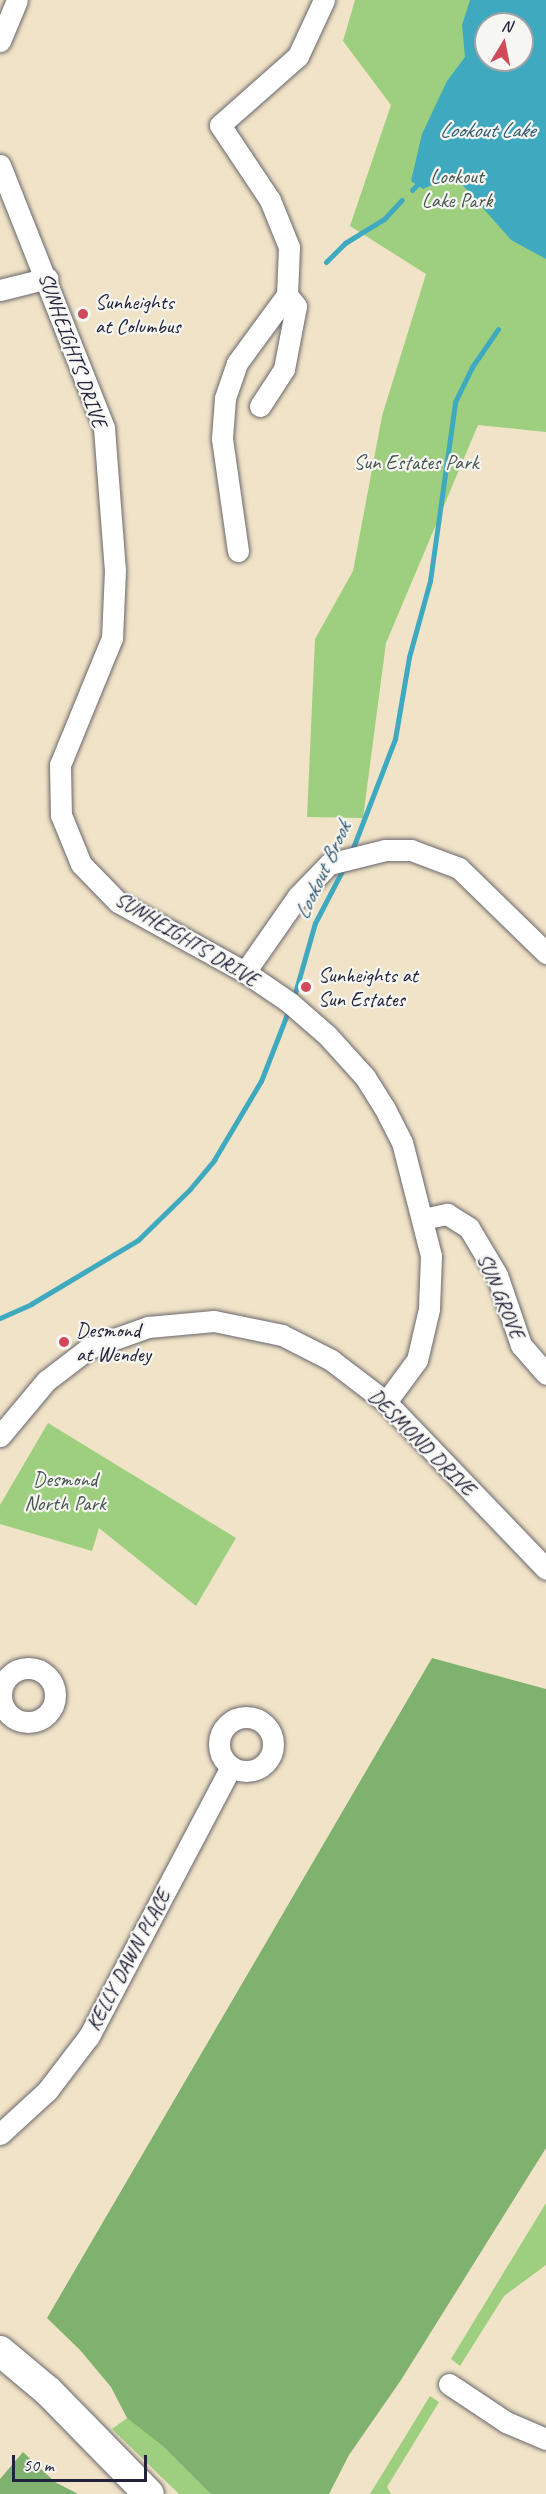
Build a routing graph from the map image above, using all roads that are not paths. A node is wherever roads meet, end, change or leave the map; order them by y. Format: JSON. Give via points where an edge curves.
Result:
{"nodes":[{"id":1,"x":16,"y":0,"type":"edge"},
{"id":2,"x":324,"y":0,"type":"edge"},
{"id":3,"x":0,"y":41,"type":"edge"},
{"id":4,"x":0,"y":165,"type":"edge"},
{"id":5,"x":48,"y":278,"type":"junction"},
{"id":6,"x":0,"y":290,"type":"edge"},
{"id":7,"x":287,"y":295,"type":"junction"},
{"id":8,"x":260,"y":406,"type":"dead end"},
{"id":9,"x":238,"y":551,"type":"dead end"},
{"id":10,"x":546,"y":953,"type":"edge"},
{"id":11,"x":244,"y":972,"type":"junction"},
{"id":12,"x":423,"y":1219,"type":"junction"},
{"id":13,"x":546,"y":1374,"type":"edge"},
{"id":14,"x":386,"y":1402,"type":"junction"},
{"id":15,"x":0,"y":1437,"type":"edge"},
{"id":16,"x":546,"y":1569,"type":"edge"},
{"id":17,"x":231,"y":1767,"type":"dead end"},
{"id":18,"x":0,"y":2134,"type":"edge"},
{"id":19,"x":0,"y":2351,"type":"edge"},
{"id":20,"x":449,"y":2384,"type":"dead end"},
{"id":21,"x":546,"y":2439,"type":"edge"},
{"id":22,"x":149,"y":2494,"type":"edge"}],
"edges":[{"from":1,"to":3,"type":"street"},
{"from":2,"to":7,"type":"street","via":[[298,56],[220,125],[274,210],[289,247]]},
{"from":4,"to":5,"type":"street","name":"SUNHEIGHTS DRIVE"},
{"from":5,"to":6,"type":"street"},
{"from":5,"to":11,"type":"street","name":"SUNHEIGHTS DRIVE","via":[[104,428],[115,570],[112,638],[60,765],[61,815],[81,864],[118,902]]},
{"from":7,"to":8,"type":"street","via":[[296,306],[284,369]]},
{"from":7,"to":9,"type":"street","via":[[237,363],[225,398],[222,438]]},
{"from":10,"to":11,"type":"street","via":[[459,868],[411,850],[385,850],[330,864],[298,896]]},
{"from":11,"to":12,"type":"street","name":"SUNHEIGHTS DRIVE","via":[[327,1035],[365,1077],[402,1142]]},
{"from":12,"to":13,"type":"street","name":"SUN GROVE","via":[[447,1214],[469,1228],[497,1275],[521,1345]]},
{"from":12,"to":14,"type":"street","name":"SUNHEIGHTS DRIVE","via":[[431,1256],[429,1309],[417,1360]]},
{"from":14,"to":15,"type":"street","name":"DESMOND DRIVE","via":[[331,1359],[282,1335],[214,1321],[148,1327],[89,1348],[46,1381]]},
{"from":14,"to":16,"type":"street","name":"DESMOND DRIVE"},
{"from":17,"to":18,"type":"street","name":"KELLY DAWN PLACE","via":[[88,2036],[47,2091]]},
{"from":19,"to":22,"type":"main road","via":[[48,2391]]},
{"from":20,"to":21,"type":"street","via":[[506,2422]]}]}
